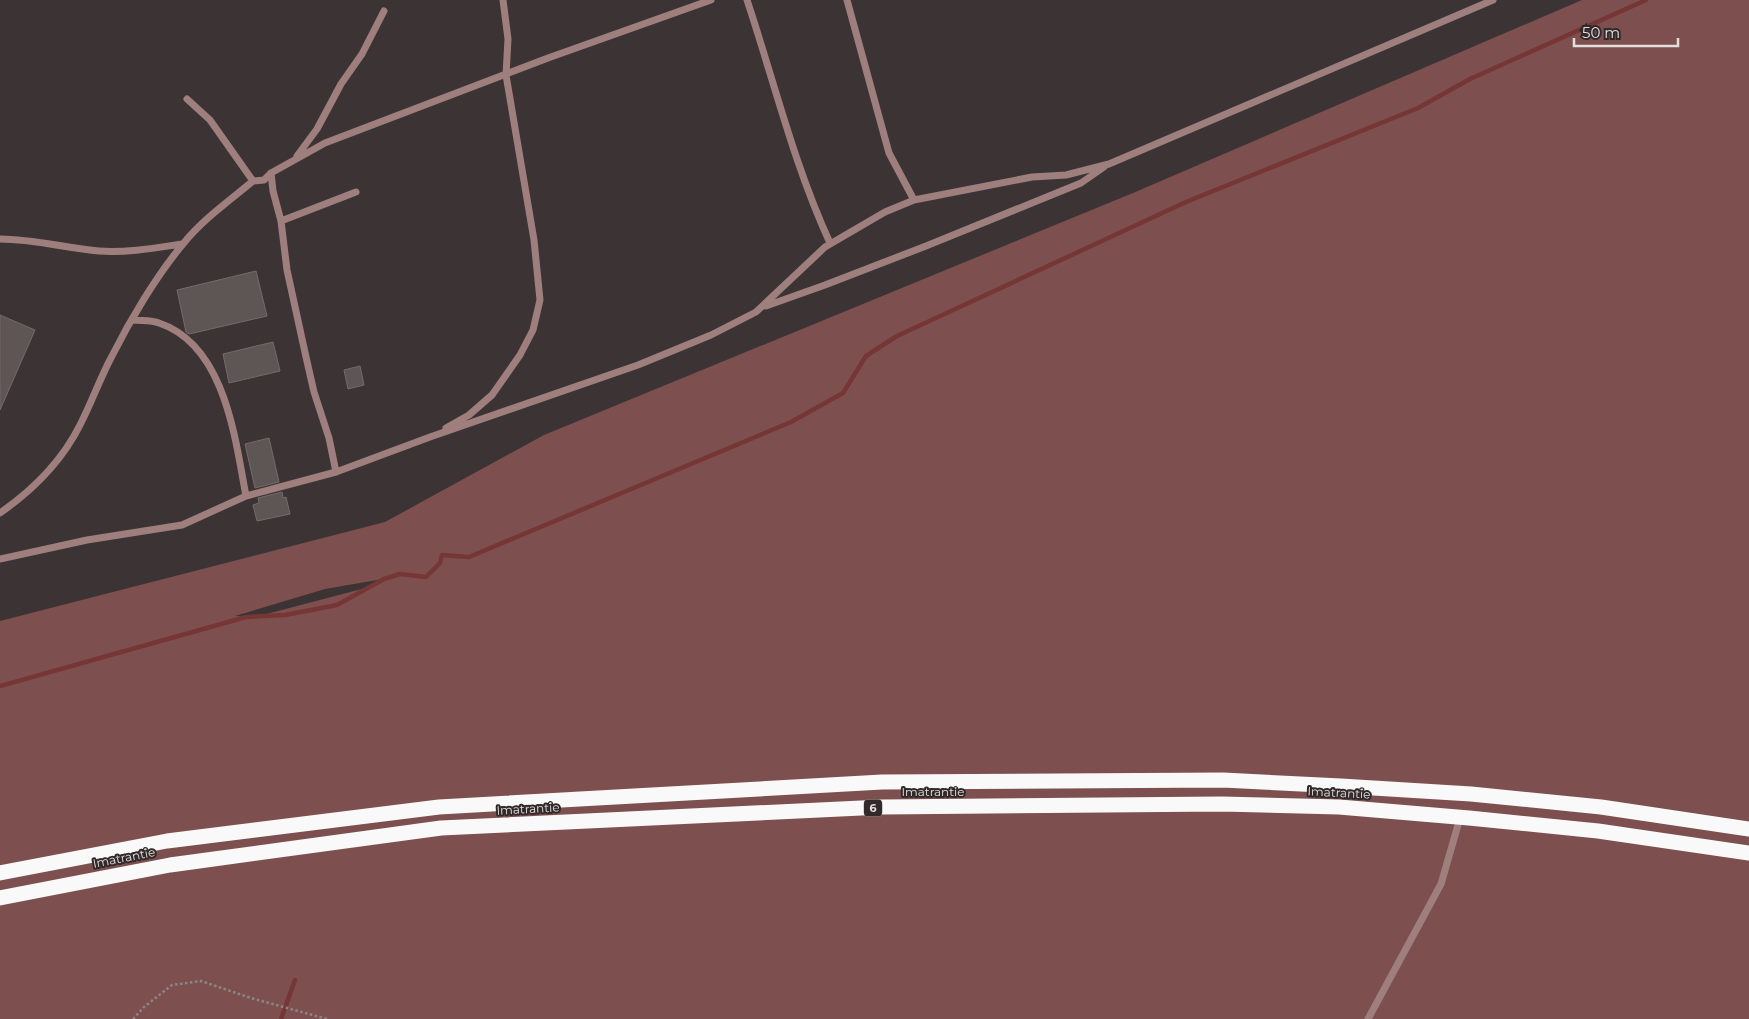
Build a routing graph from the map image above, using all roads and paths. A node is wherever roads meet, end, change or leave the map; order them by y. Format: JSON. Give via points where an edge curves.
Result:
{"nodes":[{"id":1,"x":503,"y":0,"type":"edge"},
{"id":2,"x":711,"y":0,"type":"edge"},
{"id":3,"x":746,"y":0,"type":"edge"},
{"id":4,"x":847,"y":0,"type":"edge"},
{"id":5,"x":1493,"y":0,"type":"edge"},
{"id":6,"x":384,"y":11,"type":"dead end"},
{"id":7,"x":506,"y":75,"type":"junction"},
{"id":8,"x":187,"y":99,"type":"dead end"},
{"id":9,"x":296,"y":159,"type":"junction"},
{"id":10,"x":1109,"y":164,"type":"junction"},
{"id":11,"x":271,"y":173,"type":"junction"},
{"id":12,"x":253,"y":181,"type":"junction"},
{"id":13,"x":356,"y":192,"type":"dead end"},
{"id":14,"x":914,"y":200,"type":"junction"},
{"id":15,"x":281,"y":221,"type":"junction"},
{"id":16,"x":0,"y":239,"type":"edge"},
{"id":17,"x":830,"y":243,"type":"junction"},
{"id":18,"x":182,"y":244,"type":"junction"},
{"id":19,"x":762,"y":307,"type":"junction"},
{"id":20,"x":133,"y":320,"type":"junction"},
{"id":21,"x":430,"y":437,"type":"junction"},
{"id":22,"x":336,"y":472,"type":"junction"},
{"id":23,"x":246,"y":496,"type":"junction"},
{"id":24,"x":0,"y":513,"type":"edge"},
{"id":25,"x":0,"y":559,"type":"edge"},
{"id":26,"x":1460,"y":817,"type":"junction"},
{"id":27,"x":1749,"y":829,"type":"edge"},
{"id":28,"x":1749,"y":853,"type":"edge"},
{"id":29,"x":0,"y":873,"type":"edge"},
{"id":30,"x":0,"y":898,"type":"edge"},
{"id":31,"x":133,"y":1019,"type":"edge"},
{"id":32,"x":327,"y":1019,"type":"edge"},
{"id":33,"x":1368,"y":1019,"type":"edge"}],
"edges":[{"from":1,"to":7,"type":"lane","via":[[508,39]]},
{"from":2,"to":7,"type":"lane"},
{"from":3,"to":17,"type":"lane","via":[[796,157]]},
{"from":4,"to":14,"type":"lane","via":[[889,154]]},
{"from":5,"to":10,"type":"lane"},
{"from":6,"to":9,"type":"lane","via":[[362,54]]},
{"from":7,"to":9,"type":"lane","via":[[325,143]]},
{"from":7,"to":21,"type":"lane","via":[[534,240],[540,300],[533,330],[492,395],[469,415]]},
{"from":8,"to":12,"type":"lane","via":[[210,120]]},
{"from":9,"to":11,"type":"lane"},
{"from":10,"to":14,"type":"lane","via":[[1066,175],[1032,177]]},
{"from":10,"to":19,"type":"lane","via":[[1072,187]]},
{"from":11,"to":12,"type":"lane","via":[[264,180]]},
{"from":11,"to":15,"type":"lane"},
{"from":12,"to":18,"type":"lane"},
{"from":13,"to":15,"type":"lane"},
{"from":14,"to":17,"type":"lane","via":[[885,212]]},
{"from":15,"to":22,"type":"lane","via":[[287,270],[306,357]]},
{"from":16,"to":18,"type":"lane","via":[[101,251]]},
{"from":17,"to":19,"type":"lane"},
{"from":18,"to":20,"type":"lane"},
{"from":19,"to":21,"type":"lane","via":[[711,336],[638,365]]},
{"from":20,"to":23,"type":"lane","via":[[158,322],[197,348],[224,395]]},
{"from":20,"to":24,"type":"lane","via":[[111,356],[80,426],[56,464],[24,497]]},
{"from":21,"to":22,"type":"lane"},
{"from":22,"to":23,"type":"lane"},
{"from":23,"to":25,"type":"lane","via":[[182,525],[87,540]]},
{"from":26,"to":28,"type":"highway","name":"Imatrantie","number":"6","via":[[1598,831]]},
{"from":26,"to":30,"type":"highway","name":"Imatrantie","number":"6","via":[[1339,807],[1222,804],[882,807],[441,828],[170,865]]},
{"from":26,"to":33,"type":"lane","via":[[1441,884]]},
{"from":27,"to":29,"type":"highway","name":"Imatrantie","number":"6","via":[[1602,807],[1341,786],[1223,780],[882,782],[439,808],[167,840]]},
{"from":31,"to":32,"type":"path","via":[[172,985],[201,981]]}]}
